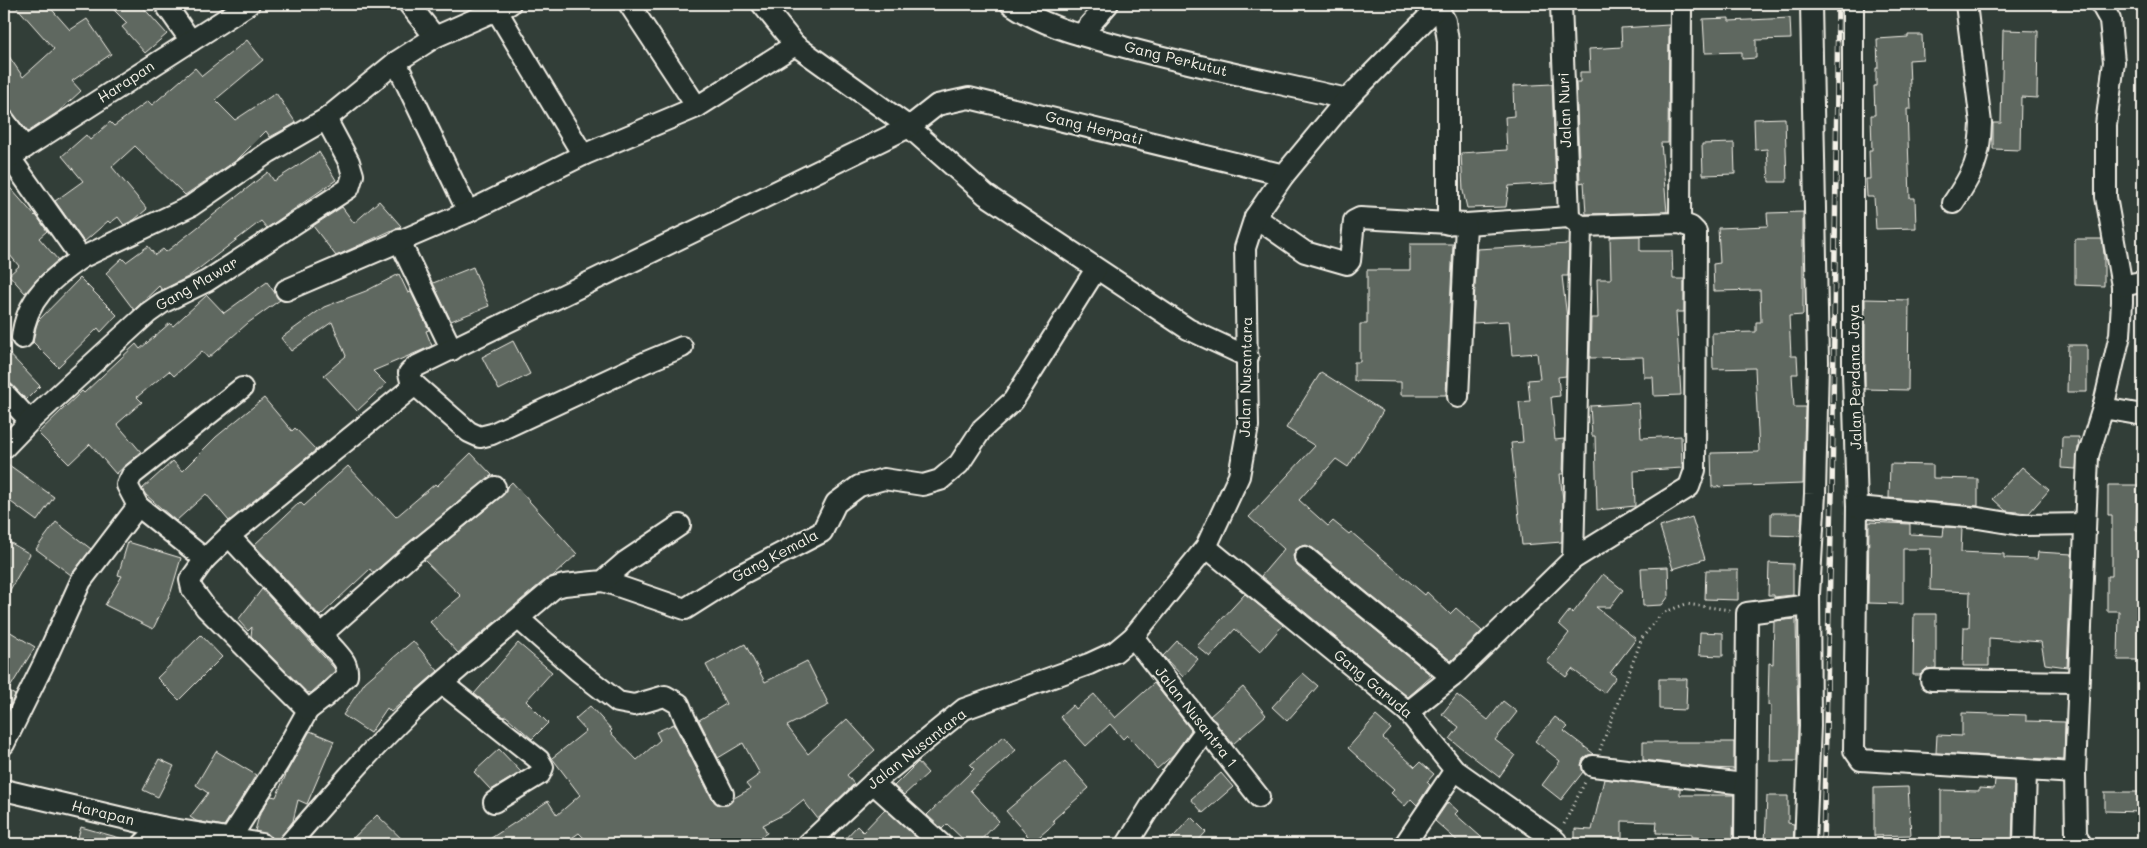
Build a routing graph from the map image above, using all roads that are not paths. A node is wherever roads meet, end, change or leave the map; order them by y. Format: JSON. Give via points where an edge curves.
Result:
{"nodes":[{"id":1,"x":165,"y":4,"type":"edge"},
{"id":2,"x":249,"y":4,"type":"edge"},
{"id":3,"x":410,"y":4,"type":"edge"},
{"id":4,"x":629,"y":4,"type":"edge"},
{"id":5,"x":762,"y":4,"type":"edge"},
{"id":6,"x":1012,"y":4,"type":"edge"},
{"id":7,"x":1108,"y":4,"type":"edge"},
{"id":8,"x":1561,"y":4,"type":"edge"},
{"id":9,"x":1681,"y":4,"type":"edge"},
{"id":10,"x":1811,"y":4,"type":"edge"},
{"id":11,"x":1853,"y":4,"type":"edge"},
{"id":12,"x":1966,"y":4,"type":"edge"},
{"id":13,"x":2101,"y":4,"type":"edge"},
{"id":14,"x":1440,"y":6,"type":"edge"},
{"id":15,"x":503,"y":7,"type":"edge"},
{"id":16,"x":1081,"y":35,"type":"junction"},
{"id":17,"x":435,"y":36,"type":"junction"},
{"id":18,"x":191,"y":41,"type":"junction"},
{"id":19,"x":795,"y":45,"type":"junction"},
{"id":20,"x":396,"y":62,"type":"junction"},
{"id":21,"x":1347,"y":99,"type":"junction"},
{"id":22,"x":697,"y":107,"type":"junction"},
{"id":23,"x":326,"y":119,"type":"junction"},
{"id":24,"x":4,"y":120,"type":"edge"},
{"id":25,"x":909,"y":128,"type":"junction"},
{"id":26,"x":583,"y":155,"type":"junction"},
{"id":27,"x":13,"y":156,"type":"edge"},
{"id":28,"x":1284,"y":175,"type":"junction"},
{"id":29,"x":1953,"y":203,"type":"dead end"},
{"id":30,"x":468,"y":212,"type":"junction"},
{"id":31,"x":1255,"y":217,"type":"junction"},
{"id":32,"x":1575,"y":221,"type":"junction"},
{"id":33,"x":1680,"y":223,"type":"junction"},
{"id":34,"x":1457,"y":224,"type":"junction"},
{"id":35,"x":400,"y":240,"type":"junction"},
{"id":36,"x":81,"y":258,"type":"junction"},
{"id":37,"x":1096,"y":269,"type":"junction"},
{"id":38,"x":2143,"y":283,"type":"edge"},
{"id":39,"x":2122,"y":286,"type":"junction"},
{"id":40,"x":286,"y":290,"type":"dead end"},
{"id":41,"x":22,"y":338,"type":"dead end"},
{"id":42,"x":682,"y":347,"type":"dead end"},
{"id":43,"x":452,"y":350,"type":"junction"},
{"id":44,"x":1248,"y":358,"type":"junction"},
{"id":45,"x":415,"y":386,"type":"junction"},
{"id":46,"x":242,"y":388,"type":"dead end"},
{"id":47,"x":4,"y":393,"type":"edge"},
{"id":48,"x":1458,"y":397,"type":"dead end"},
{"id":49,"x":2103,"y":408,"type":"junction"},
{"id":50,"x":2143,"y":415,"type":"edge"},
{"id":51,"x":30,"y":421,"type":"junction"},
{"id":52,"x":4,"y":448,"type":"edge"},
{"id":53,"x":495,"y":487,"type":"dead end"},
{"id":54,"x":138,"y":506,"type":"junction"},
{"id":55,"x":1857,"y":507,"type":"junction"},
{"id":56,"x":2085,"y":524,"type":"junction"},
{"id":57,"x":680,"y":525,"type":"dead end"},
{"id":58,"x":229,"y":536,"type":"junction"},
{"id":59,"x":1206,"y":547,"type":"junction"},
{"id":60,"x":1305,"y":557,"type":"dead end"},
{"id":61,"x":205,"y":559,"type":"junction"},
{"id":62,"x":1573,"y":559,"type":"junction"},
{"id":63,"x":603,"y":581,"type":"junction"},
{"id":64,"x":1809,"y":605,"type":"junction"},
{"id":65,"x":519,"y":619,"type":"junction"},
{"id":66,"x":321,"y":635,"type":"junction"},
{"id":67,"x":1133,"y":637,"type":"junction"},
{"id":68,"x":1452,"y":677,"type":"junction"},
{"id":69,"x":1931,"y":680,"type":"dead end"},
{"id":70,"x":2077,"y":682,"type":"junction"},
{"id":71,"x":443,"y":684,"type":"junction"},
{"id":72,"x":308,"y":710,"type":"junction"},
{"id":73,"x":1408,"y":712,"type":"junction"},
{"id":74,"x":1206,"y":729,"type":"junction"},
{"id":75,"x":4,"y":744,"type":"edge"},
{"id":76,"x":1593,"y":766,"type":"road end"},
{"id":77,"x":1455,"y":770,"type":"junction"},
{"id":78,"x":2026,"y":770,"type":"junction"},
{"id":79,"x":2075,"y":773,"type":"junction"},
{"id":80,"x":872,"y":783,"type":"junction"},
{"id":81,"x":1744,"y":784,"type":"junction"},
{"id":82,"x":4,"y":790,"type":"edge"},
{"id":83,"x":723,"y":794,"type":"dead end"},
{"id":84,"x":1259,"y":797,"type":"dead end"},
{"id":85,"x":494,"y":802,"type":"dead end"},
{"id":86,"x":161,"y":827,"type":"junction"},
{"id":87,"x":230,"y":839,"type":"junction"},
{"id":88,"x":1555,"y":842,"type":"edge"},
{"id":89,"x":143,"y":844,"type":"edge"},
{"id":90,"x":262,"y":844,"type":"edge"},
{"id":91,"x":289,"y":844,"type":"edge"},
{"id":92,"x":808,"y":844,"type":"edge"},
{"id":93,"x":941,"y":844,"type":"edge"},
{"id":94,"x":1127,"y":844,"type":"edge"},
{"id":95,"x":1405,"y":844,"type":"edge"},
{"id":96,"x":1745,"y":844,"type":"edge"},
{"id":97,"x":1805,"y":844,"type":"edge"},
{"id":98,"x":2024,"y":844,"type":"edge"},
{"id":99,"x":2081,"y":844,"type":"edge"}],
"edges":[{"from":1,"to":18,"type":"street"},
{"from":2,"to":18,"type":"street","name":"Harapan"},
{"from":3,"to":17,"type":"street"},
{"from":4,"to":22,"type":"street"},
{"from":5,"to":19,"type":"street"},
{"from":6,"to":16,"type":"street","name":"Gang Perkutut","via":[[1060,30]]},
{"from":7,"to":16,"type":"street"},
{"from":8,"to":32,"type":"street","name":"Jalan Nuri"},
{"from":9,"to":33,"type":"street"},
{"from":10,"to":64,"type":"street","via":[[1818,362]]},
{"from":11,"to":55,"type":"street","name":"Jalan Perdana Jaya","via":[[1853,372]]},
{"from":12,"to":29,"type":"street","via":[[1981,123],[1980,143],[1977,161]]},
{"from":13,"to":39,"type":"street","via":[[2110,20],[2114,62],[2106,125],[2106,197]]},
{"from":14,"to":21,"type":"street","name":"Jalan Nusantara"},
{"from":14,"to":34,"type":"street","via":[[1448,41]]},
{"from":15,"to":17,"type":"street"},
{"from":15,"to":26,"type":"street"},
{"from":16,"to":21,"type":"street","name":"Gang Perkutut"},
{"from":17,"to":20,"type":"street"},
{"from":18,"to":27,"type":"street","name":"Harapan"},
{"from":19,"to":22,"type":"street"},
{"from":19,"to":25,"type":"street"},
{"from":20,"to":23,"type":"street"},
{"from":20,"to":30,"type":"street"},
{"from":21,"to":28,"type":"street","name":"Jalan Nusantara"},
{"from":22,"to":26,"type":"street"},
{"from":23,"to":36,"type":"street","via":[[269,152],[191,206]]},
{"from":23,"to":51,"type":"street","name":"Gang Mawar","via":[[349,162],[353,175],[349,188],[207,281],[162,303]]},
{"from":24,"to":27,"type":"street"},
{"from":25,"to":28,"type":"street","name":"Gang Herpati","via":[[937,105],[969,98]]},
{"from":25,"to":37,"type":"street","via":[[986,195]]},
{"from":25,"to":43,"type":"street","name":"Gang Herpati"},
{"from":26,"to":30,"type":"street"},
{"from":27,"to":36,"type":"street"},
{"from":28,"to":31,"type":"street","name":"Jalan Nusantara"},
{"from":30,"to":35,"type":"street"},
{"from":31,"to":34,"type":"street","via":[[1304,252],[1347,264],[1350,261],[1352,227],[1360,218]]},
{"from":31,"to":44,"type":"street","name":"Jalan Nusantara","via":[[1245,248]]},
{"from":32,"to":33,"type":"street"},
{"from":32,"to":34,"type":"street"},
{"from":32,"to":62,"type":"street","name":"Jalan Nuri"},
{"from":33,"to":62,"type":"street","via":[[1696,232],[1697,245],[1695,470],[1689,487],[1678,496],[1643,514]]},
{"from":34,"to":48,"type":"street"},
{"from":35,"to":40,"type":"street"},
{"from":35,"to":43,"type":"street"},
{"from":36,"to":41,"type":"street","via":[[64,270],[30,305]]},
{"from":37,"to":44,"type":"street","via":[[1188,329]]},
{"from":37,"to":63,"type":"street","name":"Gang Kemala","via":[[1013,401],[982,429],[959,464],[940,480],[923,485],[884,479],[858,486],[836,503],[822,532],[734,578],[685,609]]},
{"from":38,"to":39,"type":"street"},
{"from":39,"to":49,"type":"street","via":[[2120,335]]},
{"from":42,"to":45,"type":"street","via":[[480,437],[469,432]]},
{"from":43,"to":45,"type":"street","name":"Gang Herpati","via":[[409,372]]},
{"from":44,"to":59,"type":"street","name":"Jalan Nusantara","via":[[1248,426],[1239,476]]},
{"from":45,"to":58,"type":"street"},
{"from":46,"to":54,"type":"street","via":[[132,475],[127,485]]},
{"from":47,"to":51,"type":"street"},
{"from":49,"to":50,"type":"street"},
{"from":49,"to":56,"type":"street","via":[[2088,456]]},
{"from":51,"to":52,"type":"street","name":"Gang Mawar"},
{"from":53,"to":66,"type":"street","via":[[408,557]]},
{"from":54,"to":61,"type":"street"},
{"from":54,"to":75,"type":"street","via":[[81,581]]},
{"from":55,"to":56,"type":"street","via":[[2021,525]]},
{"from":55,"to":78,"type":"street","name":"Jalan Perdana Jaya","via":[[1854,750],[1861,760]]},
{"from":56,"to":70,"type":"street"},
{"from":57,"to":63,"type":"street"},
{"from":58,"to":61,"type":"street"},
{"from":58,"to":66,"type":"street"},
{"from":59,"to":67,"type":"street","name":"Jalan Nusantara"},
{"from":59,"to":73,"type":"street","name":"Gang Garuda"},
{"from":60,"to":68,"type":"street"},
{"from":61,"to":72,"type":"street","via":[[190,580],[192,589],[206,608]]},
{"from":62,"to":68,"type":"street"},
{"from":63,"to":65,"type":"street","via":[[554,588]]},
{"from":64,"to":81,"type":"street","via":[[1748,613]]},
{"from":64,"to":97,"type":"street","via":[[1810,726]]},
{"from":65,"to":71,"type":"street"},
{"from":65,"to":83,"type":"street","via":[[618,702],[634,705],[665,696],[679,704]]},
{"from":66,"to":72,"type":"street","via":[[347,664],[347,676]]},
{"from":67,"to":74,"type":"street","name":"Jalan Nusantra 1"},
{"from":67,"to":80,"type":"street","name":"Jalan Nusantara","via":[[1115,652],[1089,664],[964,709]]},
{"from":68,"to":73,"type":"street"},
{"from":69,"to":70,"type":"street"},
{"from":70,"to":79,"type":"street"},
{"from":71,"to":85,"type":"street","via":[[543,767],[540,774]]},
{"from":71,"to":91,"type":"street","via":[[367,756]]},
{"from":72,"to":87,"type":"street"},
{"from":73,"to":77,"type":"street","name":"Gang Garuda"},
{"from":74,"to":84,"type":"street","name":"Jalan Nusantra 1"},
{"from":74,"to":94,"type":"street"},
{"from":76,"to":81,"type":"street"},
{"from":77,"to":88,"type":"street","name":"Gang Garuda"},
{"from":77,"to":95,"type":"street"},
{"from":78,"to":79,"type":"street"},
{"from":78,"to":98,"type":"street"},
{"from":79,"to":99,"type":"street","via":[[2076,834]]},
{"from":80,"to":92,"type":"street","name":"Jalan Nusantara"},
{"from":80,"to":93,"type":"street"},
{"from":81,"to":96,"type":"street"},
{"from":82,"to":86,"type":"street","name":"Harapan"},
{"from":86,"to":87,"type":"street","name":"Harapan"},
{"from":86,"to":89,"type":"street"},
{"from":87,"to":90,"type":"street","name":"Harapan"}]}
